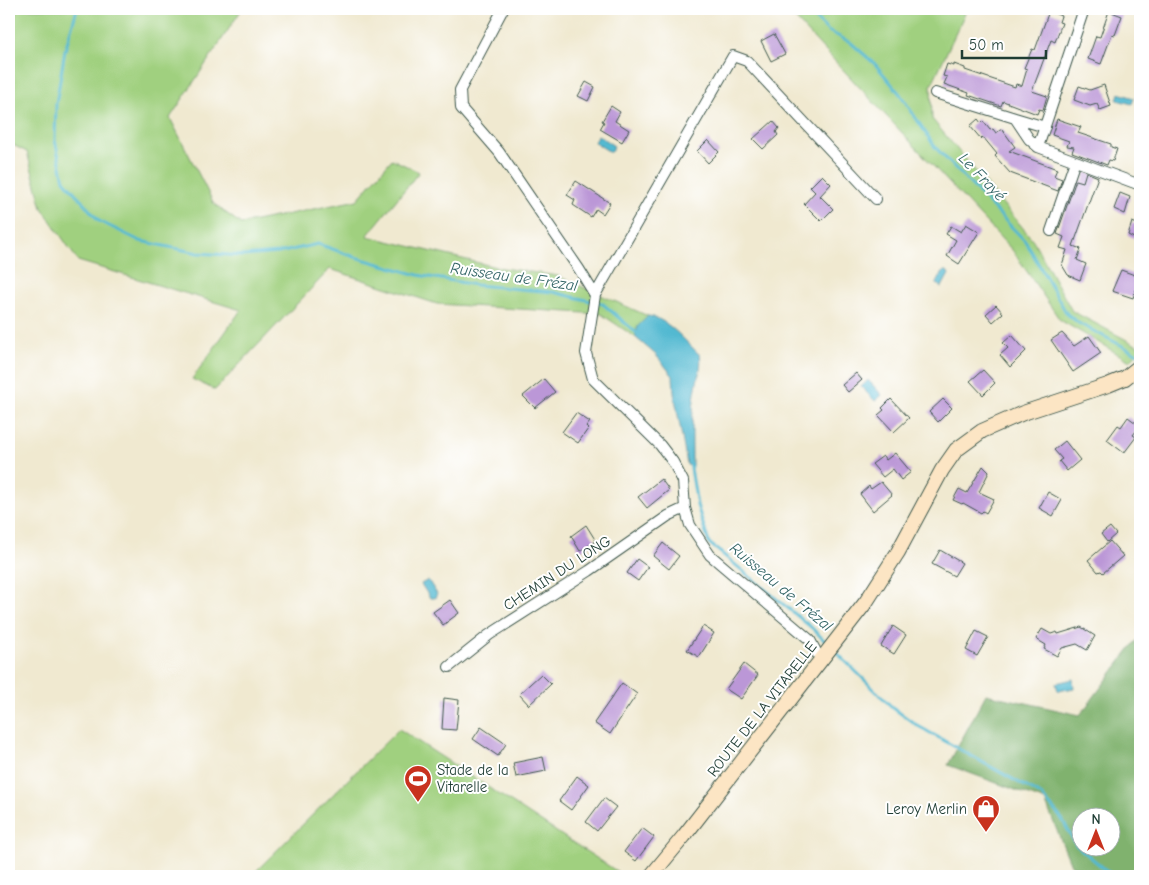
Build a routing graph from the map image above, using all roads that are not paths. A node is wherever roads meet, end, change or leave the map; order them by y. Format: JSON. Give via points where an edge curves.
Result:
{"nodes":[{"id":1,"x":503,"y":9,"type":"edge"},
{"id":2,"x":1084,"y":9,"type":"edge"},
{"id":3,"x":935,"y":93,"type":"dead end"},
{"id":4,"x":1015,"y":118,"type":"junction"},
{"id":5,"x":1045,"y":127,"type":"junction"},
{"id":6,"x":1038,"y":148,"type":"junction"},
{"id":7,"x":1075,"y":161,"type":"junction"},
{"id":8,"x":1140,"y":185,"type":"edge"},
{"id":9,"x":876,"y":199,"type":"dead end"},
{"id":10,"x":1051,"y":231,"type":"dead end"},
{"id":11,"x":595,"y":295,"type":"junction"},
{"id":12,"x":1140,"y":366,"type":"edge"},
{"id":13,"x":685,"y":508,"type":"junction"},
{"id":14,"x":823,"y":658,"type":"junction"},
{"id":15,"x":449,"y":667,"type":"dead end"},
{"id":16,"x":651,"y":876,"type":"edge"}],
"edges":[{"from":1,"to":11,"type":"street","via":[[460,90],[461,108],[499,152]]},
{"from":2,"to":5,"type":"street"},
{"from":3,"to":4,"type":"street"},
{"from":4,"to":5,"type":"street"},
{"from":4,"to":6,"type":"street"},
{"from":5,"to":6,"type":"street"},
{"from":6,"to":7,"type":"street"},
{"from":7,"to":8,"type":"street"},
{"from":7,"to":10,"type":"street"},
{"from":9,"to":11,"type":"street","via":[[747,60],[733,56]]},
{"from":11,"to":13,"type":"street","via":[[586,353],[593,379],[674,462],[683,481]]},
{"from":12,"to":14,"type":"street","name":"ROUTE DE LA VITARELLE","via":[[1108,386],[1023,413],[982,431],[956,450],[898,552],[866,602]]},
{"from":13,"to":14,"type":"street","via":[[690,525],[710,555],[810,640]]},
{"from":13,"to":15,"type":"street","name":"CHEMIN DU LONG","via":[[668,516],[489,635]]},
{"from":14,"to":16,"type":"street","name":"ROUTE DE LA VITARELLE"}]}
